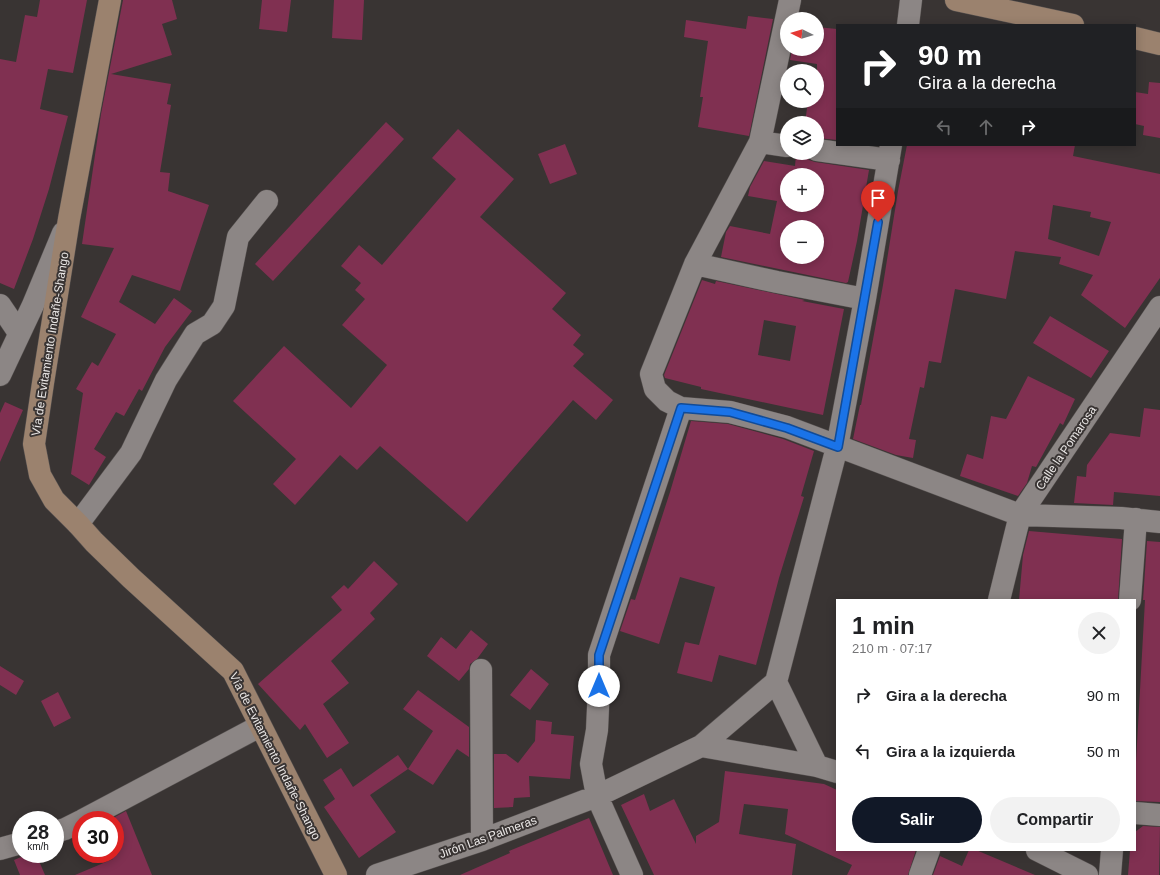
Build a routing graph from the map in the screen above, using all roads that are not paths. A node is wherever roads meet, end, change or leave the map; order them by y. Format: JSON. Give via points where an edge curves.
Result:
{"nodes":[{"id":1,"x":110,"y":0,"type":"edge"},
{"id":2,"x":790,"y":0,"type":"edge"},
{"id":3,"x":911,"y":0,"type":"edge"},
{"id":4,"x":956,"y":0,"type":"edge"},
{"id":5,"x":908,"y":24,"type":"edge"},
{"id":6,"x":1068,"y":24,"type":"edge"},
{"id":7,"x":1136,"y":38,"type":"edge"},
{"id":8,"x":1160,"y":44,"type":"edge"},
{"id":9,"x":760,"y":142,"type":"junction"},
{"id":10,"x":780,"y":145,"type":"edge"},
{"id":11,"x":824,"y":150,"type":"edge"},
{"id":12,"x":890,"y":152,"type":"edge"},
{"id":13,"x":267,"y":201,"type":"dead end"},
{"id":14,"x":69,"y":219,"type":"junction"},
{"id":15,"x":696,"y":264,"type":"junction"},
{"id":16,"x":865,"y":299,"type":"junction"},
{"id":17,"x":0,"y":305,"type":"edge"},
{"id":18,"x":1160,"y":307,"type":"edge"},
{"id":19,"x":19,"y":333,"type":"junction"},
{"id":20,"x":0,"y":375,"type":"edge"},
{"id":21,"x":681,"y":408,"type":"junction"},
{"id":22,"x":838,"y":447,"type":"junction"},
{"id":23,"x":1020,"y":516,"type":"junction"},
{"id":24,"x":1136,"y":519,"type":"junction"},
{"id":25,"x":1160,"y":522,"type":"edge"},
{"id":26,"x":78,"y":524,"type":"junction"},
{"id":27,"x":999,"y":599,"type":"edge"},
{"id":28,"x":1130,"y":599,"type":"edge"},
{"id":29,"x":481,"y":670,"type":"dead end"},
{"id":30,"x":776,"y":682,"type":"junction"},
{"id":31,"x":260,"y":726,"type":"junction"},
{"id":32,"x":701,"y":746,"type":"junction"},
{"id":33,"x":816,"y":766,"type":"junction"},
{"id":34,"x":836,"y":772,"type":"edge"},
{"id":35,"x":597,"y":796,"type":"junction"},
{"id":36,"x":99,"y":811,"type":"edge"},
{"id":37,"x":1136,"y":813,"type":"edge"},
{"id":38,"x":1160,"y":815,"type":"edge"},
{"id":39,"x":482,"y":840,"type":"junction"},
{"id":40,"x":12,"y":846,"type":"edge"},
{"id":41,"x":0,"y":850,"type":"edge"},
{"id":42,"x":929,"y":851,"type":"edge"},
{"id":43,"x":1039,"y":851,"type":"edge"},
{"id":44,"x":1112,"y":851,"type":"edge"},
{"id":45,"x":336,"y":875,"type":"edge"},
{"id":46,"x":377,"y":875,"type":"edge"},
{"id":47,"x":632,"y":875,"type":"edge"},
{"id":48,"x":920,"y":875,"type":"edge"},
{"id":49,"x":1087,"y":875,"type":"edge"},
{"id":50,"x":1110,"y":875,"type":"edge"}],
"edges":[{"from":1,"to":14,"type":"main road","name":"Vía de Evitamiento Indañe-Shango"},
{"from":2,"to":9,"type":"street"},
{"from":3,"to":5,"type":"street"},
{"from":4,"to":6,"type":"main road"},
{"from":7,"to":8,"type":"main road"},
{"from":9,"to":10,"type":"street"},
{"from":9,"to":15,"type":"street"},
{"from":11,"to":12,"type":"street"},
{"from":12,"to":16,"type":"street"},
{"from":13,"to":26,"type":"street","via":[[238,237],[224,306],[212,324],[195,334],[166,380],[131,453]]},
{"from":14,"to":19,"type":"street"},
{"from":14,"to":26,"type":"main road","name":"Vía de Evitamiento Indañe-Shango","via":[[34,444],[40,475],[54,500]]},
{"from":15,"to":16,"type":"street"},
{"from":15,"to":21,"type":"street","via":[[651,374],[655,389],[667,401]]},
{"from":16,"to":22,"type":"street"},
{"from":17,"to":19,"type":"street"},
{"from":18,"to":23,"type":"street","name":"Calle la Pomarosa"},
{"from":19,"to":20,"type":"street"},
{"from":21,"to":22,"type":"street","via":[[730,412],[787,428]]},
{"from":21,"to":35,"type":"street","via":[[599,655],[597,730],[592,764]]},
{"from":22,"to":23,"type":"street"},
{"from":22,"to":30,"type":"street"},
{"from":23,"to":24,"type":"street"},
{"from":23,"to":27,"type":"street","name":"Calle la Pomarosa"},
{"from":24,"to":25,"type":"street"},
{"from":24,"to":28,"type":"street"},
{"from":26,"to":31,"type":"main road","name":"Vía de Evitamiento Indañe-Shango","via":[[131,578],[233,671]]},
{"from":29,"to":39,"type":"street"},
{"from":30,"to":32,"type":"street","name":"Jirón Las Palmeras"},
{"from":30,"to":33,"type":"street"},
{"from":31,"to":36,"type":"street"},
{"from":31,"to":45,"type":"main road","name":"Vía de Evitamiento Indañe-Shango"},
{"from":32,"to":33,"type":"street"},
{"from":32,"to":35,"type":"street","name":"Jirón Las Palmeras"},
{"from":33,"to":34,"type":"street"},
{"from":35,"to":39,"type":"street","name":"Jirón Las Palmeras"},
{"from":35,"to":47,"type":"street"},
{"from":37,"to":38,"type":"street"},
{"from":39,"to":46,"type":"street","name":"Jirón Las Palmeras"},
{"from":40,"to":41,"type":"street"},
{"from":42,"to":48,"type":"street"},
{"from":43,"to":49,"type":"street"},
{"from":44,"to":50,"type":"street"}]}
